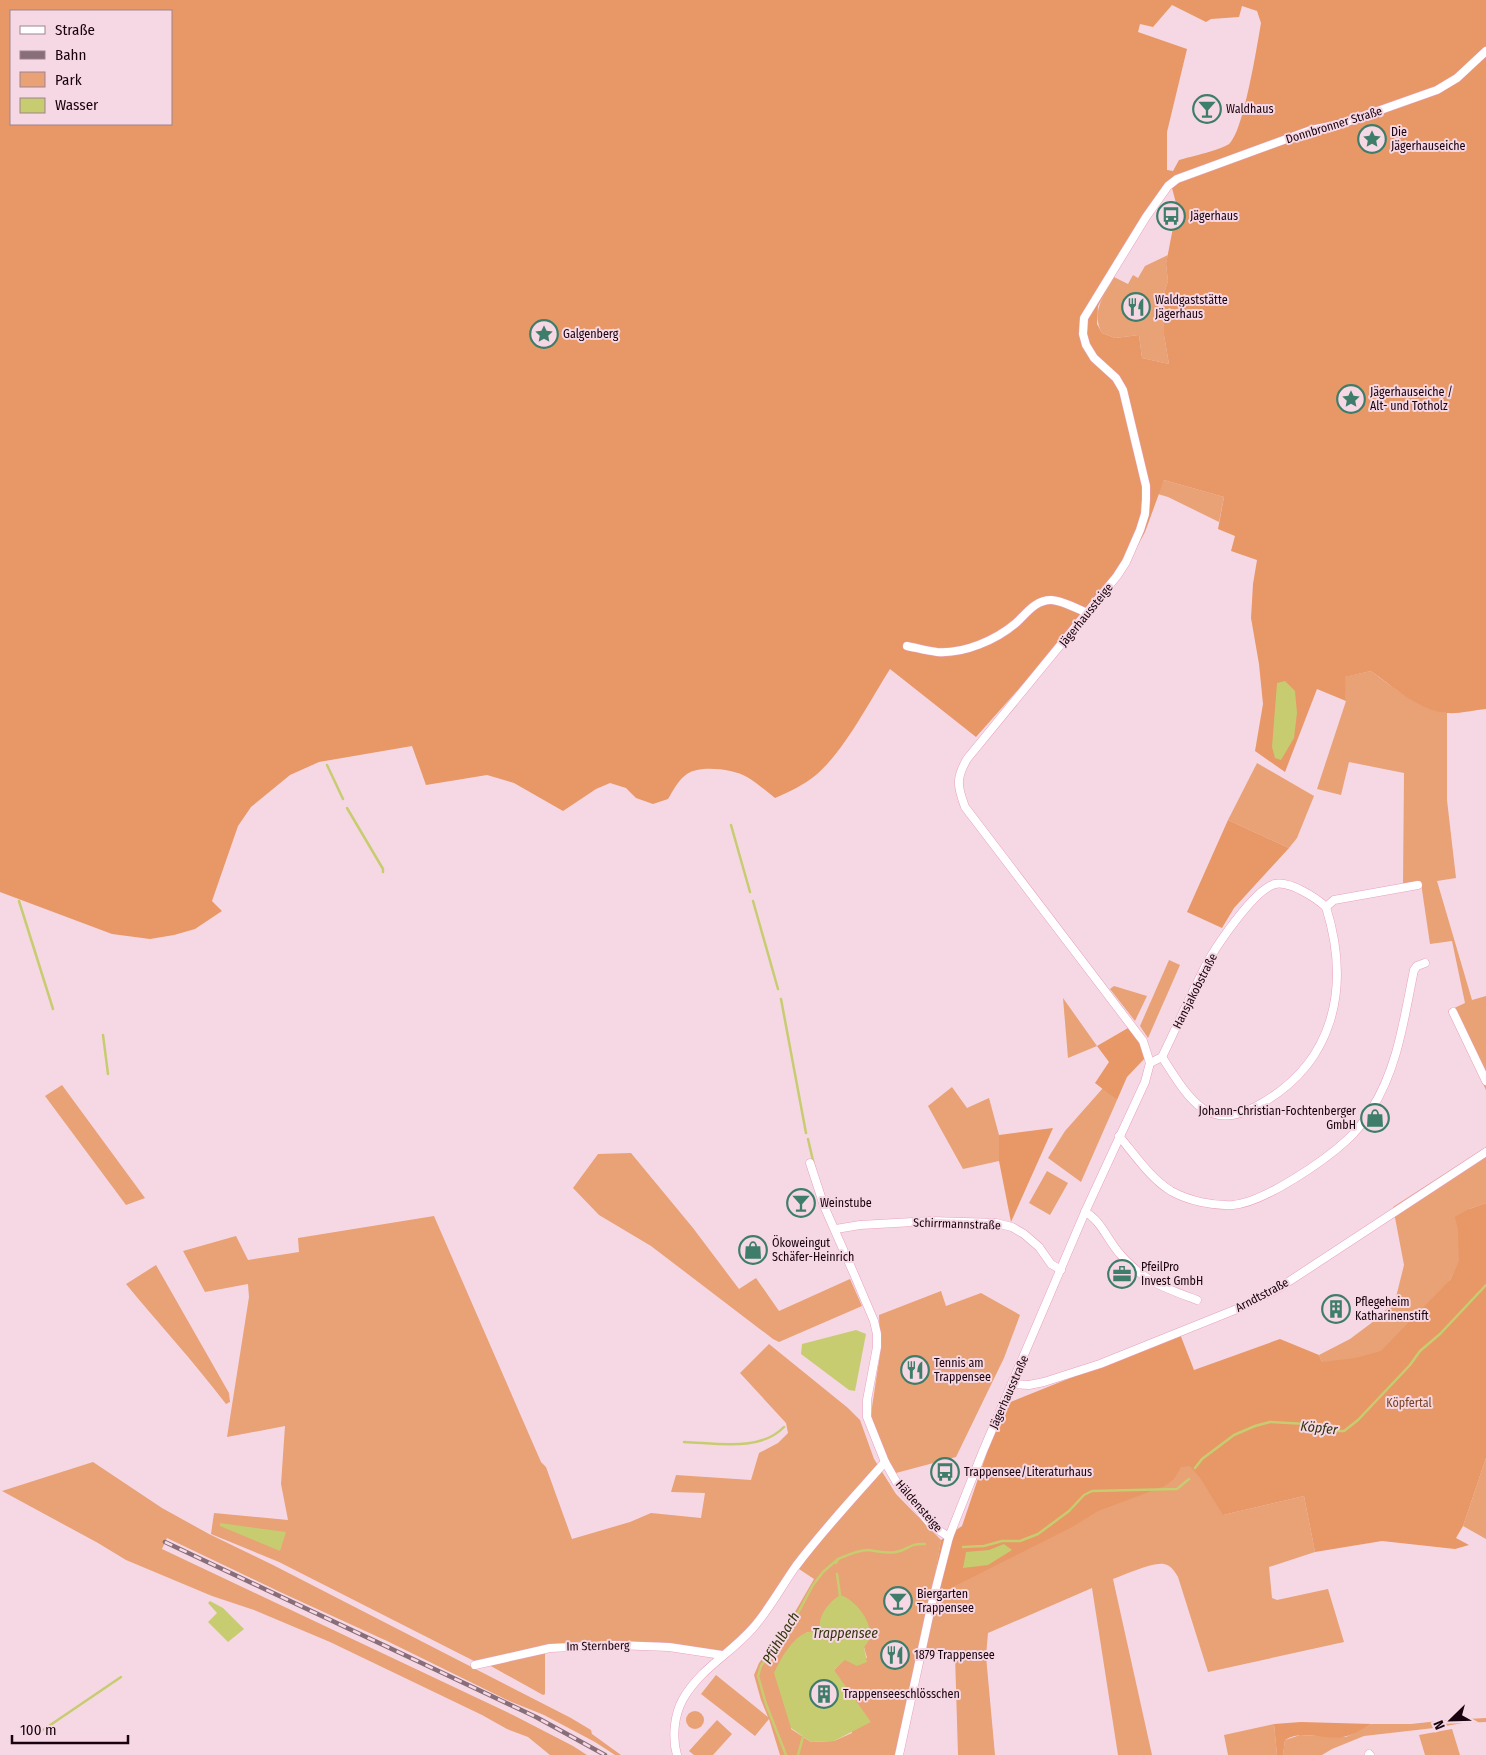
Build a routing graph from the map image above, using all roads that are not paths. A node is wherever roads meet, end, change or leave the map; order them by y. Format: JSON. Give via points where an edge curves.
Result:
{"nodes":[{"id":1,"x":1486,"y":51,"type":"edge"},
{"id":2,"x":1172,"y":183,"type":"joint"},
{"id":3,"x":1087,"y":613,"type":"junction"},
{"id":4,"x":907,"y":646,"type":"dead end"},
{"id":5,"x":1418,"y":885,"type":"dead end"},
{"id":6,"x":1326,"y":907,"type":"junction"},
{"id":7,"x":1425,"y":962,"type":"dead end"},
{"id":8,"x":1453,"y":1012,"type":"dead end"},
{"id":9,"x":1162,"y":1057,"type":"junction"},
{"id":10,"x":1150,"y":1063,"type":"junction"},
{"id":11,"x":1486,"y":1081,"type":"edge"},
{"id":12,"x":1119,"y":1136,"type":"junction"},
{"id":13,"x":1486,"y":1152,"type":"edge"},
{"id":14,"x":810,"y":1164,"type":"dead end"},
{"id":15,"x":1085,"y":1212,"type":"junction"},
{"id":16,"x":836,"y":1229,"type":"junction"},
{"id":17,"x":1062,"y":1270,"type":"junction"},
{"id":18,"x":1197,"y":1300,"type":"dead end"},
{"id":19,"x":1013,"y":1384,"type":"junction"},
{"id":20,"x":885,"y":1462,"type":"junction"},
{"id":21,"x":949,"y":1537,"type":"junction"},
{"id":22,"x":722,"y":1655,"type":"junction"},
{"id":23,"x":474,"y":1665,"type":"dead end"},
{"id":24,"x":677,"y":1755,"type":"edge"},
{"id":25,"x":899,"y":1755,"type":"edge"}],
"edges":[{"from":1,"to":2,"type":"street","name":"Donnbronner Straße","via":[[1457,78],[1437,90],[1341,124],[1311,130]]},
{"from":2,"to":3,"type":"street","name":"Jägerhaussteige","via":[[1146,217],[1084,318],[1082,334],[1086,345],[1123,390],[1146,486],[1145,514],[1134,546],[1117,576]]},
{"from":3,"to":4,"type":"street","via":[[1052,600],[1043,601],[984,643],[939,652]]},
{"from":3,"to":10,"type":"street","name":"Jägerhaussteige","via":[[967,759],[958,780],[959,792],[965,807],[1143,1041]]},
{"from":5,"to":6,"type":"street","via":[[1334,900]]},
{"from":6,"to":9,"type":"street","name":"Hansjakobstraße","via":[[1283,883],[1269,886],[1258,894],[1204,969]]},
{"from":6,"to":9,"type":"street","via":[[1334,932],[1338,970],[1335,996],[1323,1040],[1295,1079],[1249,1110],[1234,1116],[1215,1115],[1201,1108],[1178,1083]]},
{"from":7,"to":12,"type":"street","via":[[1414,970],[1395,1058],[1371,1111],[1347,1139],[1308,1169],[1264,1196],[1233,1205],[1184,1197],[1158,1181]]},
{"from":8,"to":11,"type":"street"},
{"from":9,"to":10,"type":"street"},
{"from":10,"to":12,"type":"street","name":"Jägerhausstraße","via":[[1145,1082]]},
{"from":12,"to":15,"type":"street","name":"Jägerhausstraße"},
{"from":13,"to":19,"type":"street","name":"Arndtstraße","via":[[1279,1288],[1237,1309],[1100,1364],[1044,1382]]},
{"from":14,"to":16,"type":"street","via":[[824,1206]]},
{"from":15,"to":17,"type":"street","name":"Jägerhausstraße"},
{"from":15,"to":18,"type":"street","via":[[1094,1217],[1118,1253],[1148,1280]]},
{"from":16,"to":17,"type":"street","name":"Schirrmannstraße","via":[[931,1221],[996,1223],[1012,1226],[1024,1234],[1051,1264]]},
{"from":16,"to":20,"type":"street","name":"Häldensteige","via":[[877,1334],[867,1417]]},
{"from":17,"to":19,"type":"street","name":"Jägerhausstraße"},
{"from":19,"to":21,"type":"street","name":"Jägerhausstraße"},
{"from":20,"to":21,"type":"street","name":"Häldensteige","via":[[905,1494],[932,1526]]},
{"from":20,"to":22,"type":"street","via":[[824,1531],[750,1631]]},
{"from":21,"to":25,"type":"street","name":"Jägerhausstraße"},
{"from":22,"to":23,"type":"street","name":"Im Sternberg","via":[[669,1647],[606,1645],[550,1648]]},
{"from":22,"to":24,"type":"street","via":[[698,1678],[682,1701],[675,1729]]}]}
